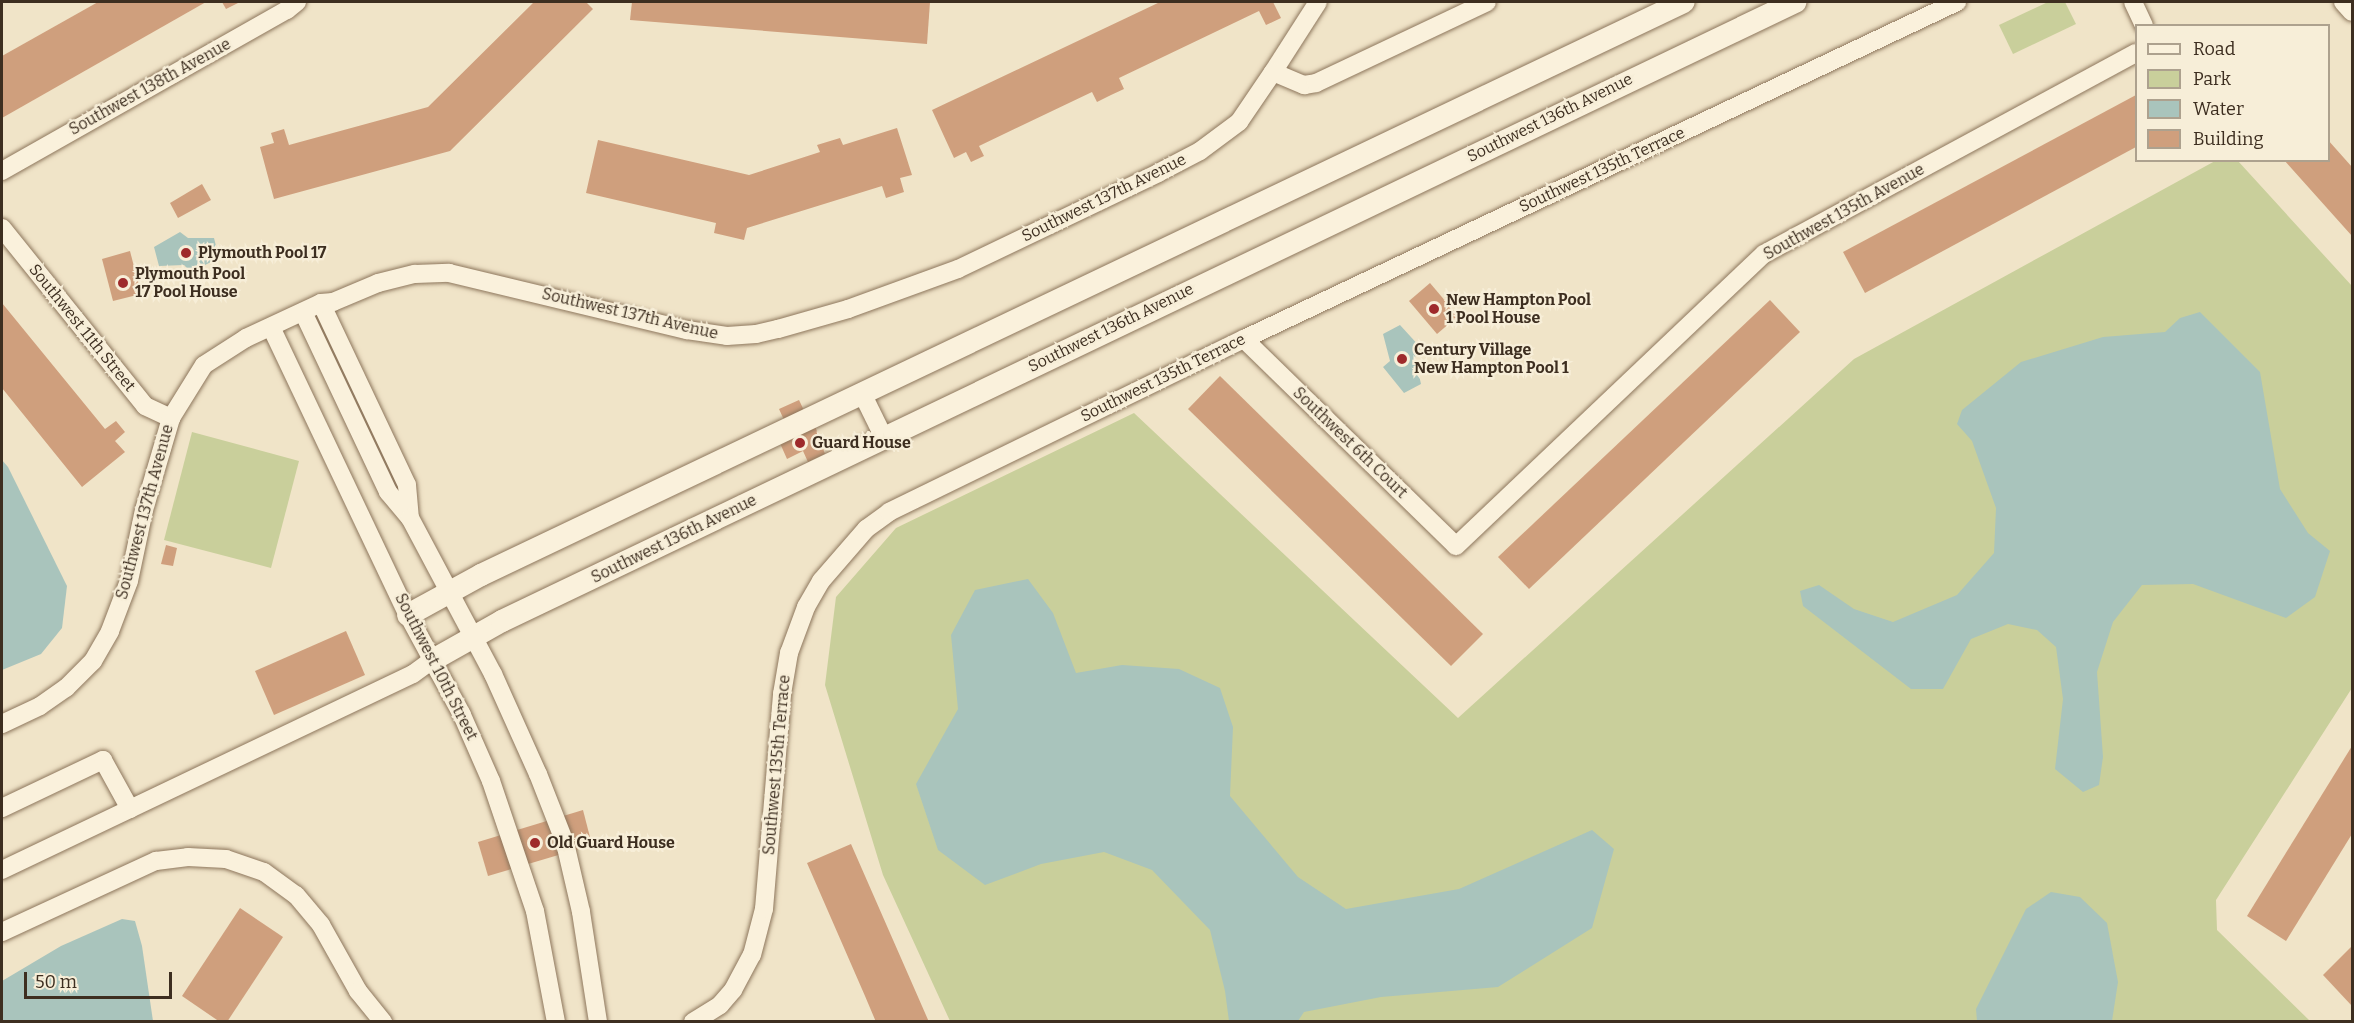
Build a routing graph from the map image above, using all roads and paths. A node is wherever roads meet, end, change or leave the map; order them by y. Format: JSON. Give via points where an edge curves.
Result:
{"nodes":[{"id":1,"x":297,"y":2,"type":"edge"},
{"id":2,"x":1318,"y":2,"type":"edge"},
{"id":3,"x":1487,"y":2,"type":"edge"},
{"id":4,"x":1684,"y":2,"type":"edge"},
{"id":5,"x":1795,"y":2,"type":"edge"},
{"id":6,"x":1957,"y":2,"type":"edge"},
{"id":7,"x":2133,"y":2,"type":"edge"},
{"id":8,"x":2343,"y":2,"type":"edge"},
{"id":9,"x":2352,"y":12,"type":"edge"},
{"id":10,"x":2143,"y":24,"type":"edge"},
{"id":11,"x":2135,"y":53,"type":"edge"},
{"id":12,"x":1273,"y":72,"type":"junction"},
{"id":13,"x":2,"y":171,"type":"edge"},
{"id":14,"x":2,"y":228,"type":"edge"},
{"id":15,"x":321,"y":303,"type":"junction"},
{"id":16,"x":303,"y":312,"type":"junction"},
{"id":17,"x":271,"y":327,"type":"junction"},
{"id":18,"x":1244,"y":339,"type":"junction"},
{"id":19,"x":862,"y":393,"type":"junction"},
{"id":20,"x":171,"y":418,"type":"junction"},
{"id":21,"x":884,"y":438,"type":"junction"},
{"id":22,"x":410,"y":518,"type":"junction"},
{"id":23,"x":1456,"y":546,"type":"joint"},
{"id":24,"x":449,"y":593,"type":"junction"},
{"id":25,"x":408,"y":615,"type":"junction"},
{"id":26,"x":473,"y":636,"type":"junction"},
{"id":27,"x":431,"y":661,"type":"junction"},
{"id":28,"x":2,"y":724,"type":"edge"},
{"id":29,"x":2,"y":808,"type":"edge"},
{"id":30,"x":130,"y":809,"type":"junction"},
{"id":31,"x":2,"y":870,"type":"edge"},
{"id":32,"x":2,"y":932,"type":"edge"},
{"id":33,"x":383,"y":1022,"type":"edge"},
{"id":34,"x":556,"y":1022,"type":"edge"},
{"id":35,"x":598,"y":1022,"type":"edge"},
{"id":36,"x":693,"y":1022,"type":"edge"}],
"edges":[{"from":1,"to":13,"type":"street","name":"Southwest 138th Avenue"},
{"from":2,"to":12,"type":"street","name":"Southwest 137th Avenue"},
{"from":3,"to":12,"type":"street","via":[[1316,83],[1304,85]]},
{"from":4,"to":19,"type":"street"},
{"from":5,"to":21,"type":"street","name":"Southwest 136th Avenue"},
{"from":6,"to":18,"type":"street","name":"Southwest 135th Terrace"},
{"from":7,"to":10,"type":"street"},
{"from":8,"to":9,"type":"street"},
{"from":11,"to":23,"type":"street","name":"Southwest 135th Avenue","via":[[1764,254]]},
{"from":12,"to":15,"type":"street","name":"Southwest 137th Avenue","via":[[1239,122],[1200,151],[1158,173],[958,269],[848,309],[778,329],[727,336],[687,330],[449,273],[415,274]]},
{"from":14,"to":20,"type":"street","name":"Southwest 11th Street","via":[[145,406]]},
{"from":15,"to":16,"type":"street","name":"Southwest 137th Avenue"},
{"from":15,"to":22,"type":"street","via":[[407,485]]},
{"from":16,"to":17,"type":"street","name":"Southwest 137th Avenue"},
{"from":16,"to":22,"type":"street","via":[[388,492]]},
{"from":17,"to":20,"type":"street","name":"Southwest 137th Avenue","via":[[204,365]]},
{"from":17,"to":25,"type":"street","name":"Southwest 10th Street"},
{"from":18,"to":23,"type":"street","name":"Southwest 6th Court"},
{"from":18,"to":36,"type":"street","name":"Southwest 135th Terrace","via":[[889,512],[866,529],[831,567],[806,607],[785,672],[766,891],[758,938],[745,973],[733,990],[720,1005]]},
{"from":19,"to":21,"type":"street"},
{"from":19,"to":24,"type":"street"},
{"from":20,"to":28,"type":"street","name":"Southwest 137th Avenue","via":[[144,510],[130,578],[110,631],[93,661],[66,688]]},
{"from":21,"to":26,"type":"street","name":"Southwest 136th Avenue"},
{"from":22,"to":24,"type":"street"},
{"from":24,"to":25,"type":"street"},
{"from":24,"to":26,"type":"street"},
{"from":25,"to":27,"type":"street","name":"Southwest 10th Street"},
{"from":26,"to":27,"type":"street","name":"Southwest 136th Avenue"},
{"from":26,"to":35,"type":"street","via":[[538,774],[565,843],[581,912]]},
{"from":27,"to":30,"type":"street","via":[[413,674]]},
{"from":27,"to":34,"type":"street","name":"Southwest 10th Street","via":[[462,715],[516,850],[535,911]]},
{"from":29,"to":30,"type":"street","via":[[103,760]]},
{"from":30,"to":31,"type":"street"},
{"from":32,"to":33,"type":"street","via":[[156,861],[188,857],[226,859],[264,872],[296,895],[321,925],[358,991]]}]}
